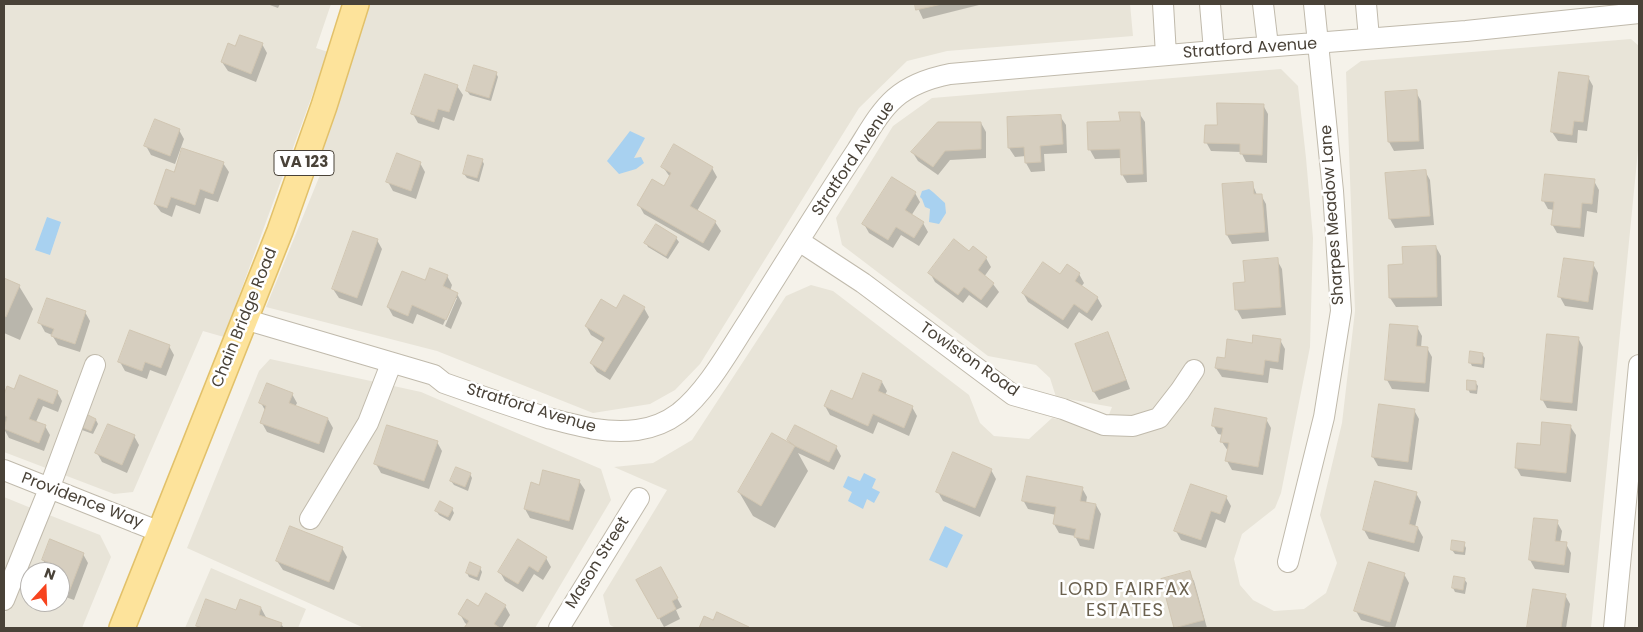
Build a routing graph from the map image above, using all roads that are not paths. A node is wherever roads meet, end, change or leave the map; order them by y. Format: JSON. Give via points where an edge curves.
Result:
{"nodes":[{"id":1,"x":356,"y":4,"type":"edge"},
{"id":2,"x":1162,"y":4,"type":"edge"},
{"id":3,"x":1210,"y":4,"type":"edge"},
{"id":4,"x":1263,"y":4,"type":"edge"},
{"id":5,"x":1314,"y":4,"type":"edge"},
{"id":6,"x":1366,"y":4,"type":"edge"},
{"id":7,"x":1639,"y":13,"type":"edge"},
{"id":8,"x":1370,"y":38,"type":"junction"},
{"id":9,"x":1319,"y":43,"type":"junction"},
{"id":10,"x":1268,"y":46,"type":"junction"},
{"id":11,"x":1214,"y":51,"type":"junction"},
{"id":12,"x":1166,"y":55,"type":"junction"},
{"id":13,"x":799,"y":241,"type":"junction"},
{"id":14,"x":244,"y":319,"type":"junction"},
{"id":15,"x":391,"y":364,"type":"junction"},
{"id":16,"x":95,"y":365,"type":"dead end"},
{"id":17,"x":1639,"y":365,"type":"edge"},
{"id":18,"x":1194,"y":370,"type":"dead end"},
{"id":19,"x":4,"y":470,"type":"edge"},
{"id":20,"x":49,"y":488,"type":"junction"},
{"id":21,"x":638,"y":498,"type":"dead end"},
{"id":22,"x":310,"y":519,"type":"dead end"},
{"id":23,"x":160,"y":532,"type":"junction"},
{"id":24,"x":1288,"y":562,"type":"dead end"},
{"id":25,"x":4,"y":600,"type":"edge"},
{"id":26,"x":565,"y":626,"type":"edge"},
{"id":27,"x":126,"y":627,"type":"edge"},
{"id":28,"x":1614,"y":628,"type":"edge"}],
"edges":[{"from":1,"to":14,"type":"main road","name":"Chain Bridge Road","number":"VA 123","via":[[280,231]]},
{"from":2,"to":12,"type":"street"},
{"from":3,"to":11,"type":"street"},
{"from":4,"to":10,"type":"street"},
{"from":5,"to":9,"type":"street","name":"Sharpes Meadow Lane"},
{"from":6,"to":8,"type":"street"},
{"from":7,"to":8,"type":"street","name":"Stratford Avenue","via":[[1466,32]]},
{"from":8,"to":9,"type":"street","name":"Stratford Avenue"},
{"from":9,"to":10,"type":"street","name":"Stratford Avenue"},
{"from":9,"to":24,"type":"street","name":"Sharpes Meadow Lane","via":[[1341,311],[1324,417]]},
{"from":10,"to":11,"type":"street","name":"Stratford Avenue"},
{"from":11,"to":12,"type":"street","name":"Stratford Avenue"},
{"from":12,"to":13,"type":"street","name":"Stratford Avenue","via":[[950,74],[915,85],[894,98],[881,113]]},
{"from":13,"to":15,"type":"street","name":"Stratford Avenue","via":[[723,361],[696,397],[679,413],[651,427],[609,432],[585,428],[444,383],[434,375]]},
{"from":13,"to":18,"type":"street","name":"Towlston Road","via":[[863,283],[1013,395],[1104,425],[1133,426],[1159,418]]},
{"from":14,"to":15,"type":"street","name":"Stratford Avenue"},
{"from":14,"to":23,"type":"main road","name":"Chain Bridge Road","number":"VA 123"},
{"from":15,"to":22,"type":"street","via":[[368,423]]},
{"from":16,"to":20,"type":"street"},
{"from":17,"to":28,"type":"street"},
{"from":19,"to":20,"type":"street","name":"Providence Way"},
{"from":20,"to":23,"type":"street","name":"Providence Way"},
{"from":20,"to":25,"type":"street"},
{"from":21,"to":26,"type":"street","name":"Mason Street"},
{"from":23,"to":27,"type":"main road","name":"Chain Bridge Road","number":"VA 123"}]}
